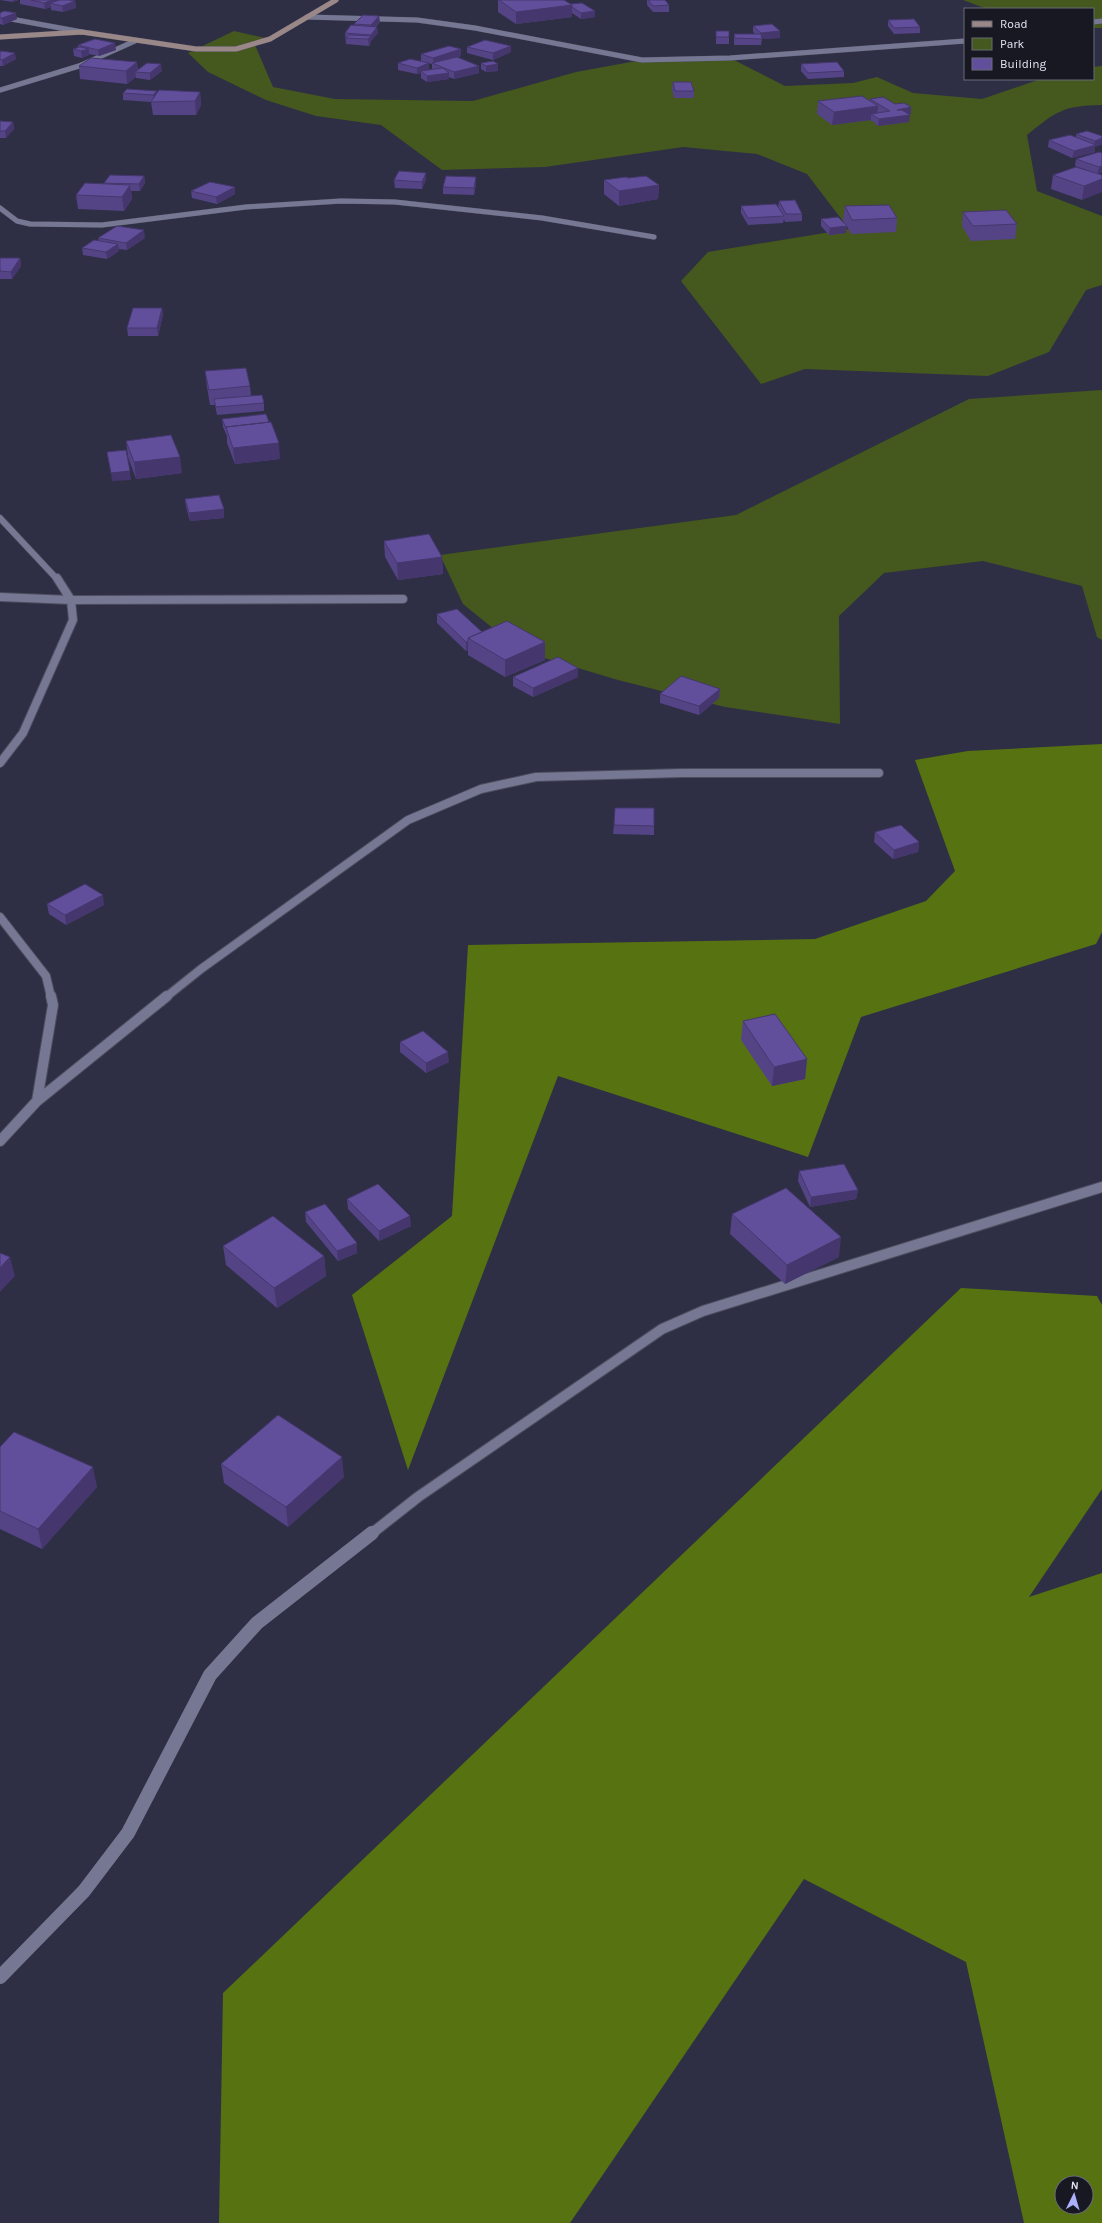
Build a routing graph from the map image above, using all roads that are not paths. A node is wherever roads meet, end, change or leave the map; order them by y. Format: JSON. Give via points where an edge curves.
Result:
{"nodes":[{"id":1,"x":336,"y":0,"type":"edge"},
{"id":2,"x":0,"y":17,"type":"edge"},
{"id":3,"x":306,"y":17,"type":"junction"},
{"id":4,"x":82,"y":32,"type":"junction"},
{"id":5,"x":0,"y":37,"type":"edge"},
{"id":6,"x":135,"y":41,"type":"junction"},
{"id":7,"x":964,"y":41,"type":"edge"},
{"id":8,"x":0,"y":90,"type":"edge"},
{"id":9,"x":0,"y":208,"type":"edge"},
{"id":10,"x":654,"y":237,"type":"dead end"},
{"id":11,"x":0,"y":518,"type":"edge"},
{"id":12,"x":0,"y":597,"type":"edge"},
{"id":13,"x":403,"y":599,"type":"dead end"},
{"id":14,"x":71,"y":600,"type":"junction"},
{"id":15,"x":0,"y":763,"type":"edge"},
{"id":16,"x":879,"y":773,"type":"dead end"},
{"id":17,"x":0,"y":917,"type":"edge"},
{"id":18,"x":37,"y":1101,"type":"junction"},
{"id":19,"x":0,"y":1141,"type":"edge"},
{"id":20,"x":1102,"y":1186,"type":"edge"},
{"id":21,"x":0,"y":1977,"type":"edge"}],
"edges":[{"from":1,"to":3,"type":"street"},
{"from":2,"to":4,"type":"street"},
{"from":3,"to":6,"type":"street","via":[[270,39],[236,49],[196,49]]},
{"from":3,"to":7,"type":"street","via":[[417,20],[650,60],[753,56]]},
{"from":4,"to":5,"type":"street"},
{"from":4,"to":6,"type":"street"},
{"from":6,"to":8,"type":"street","via":[[79,66]]},
{"from":9,"to":10,"type":"street","via":[[17,221],[30,224],[102,225],[246,207],[395,202],[542,218]]},
{"from":11,"to":14,"type":"street","via":[[55,576]]},
{"from":12,"to":14,"type":"street"},
{"from":13,"to":14,"type":"street"},
{"from":14,"to":15,"type":"street","via":[[73,620],[24,733]]},
{"from":16,"to":18,"type":"street","via":[[682,773],[536,777],[481,789],[408,820],[201,969]]},
{"from":17,"to":18,"type":"street","via":[[46,976],[53,1004]]},
{"from":18,"to":19,"type":"street"},
{"from":20,"to":21,"type":"street","via":[[703,1311],[662,1329],[418,1497],[257,1623],[210,1675],[128,1833],[84,1891]]}]}
